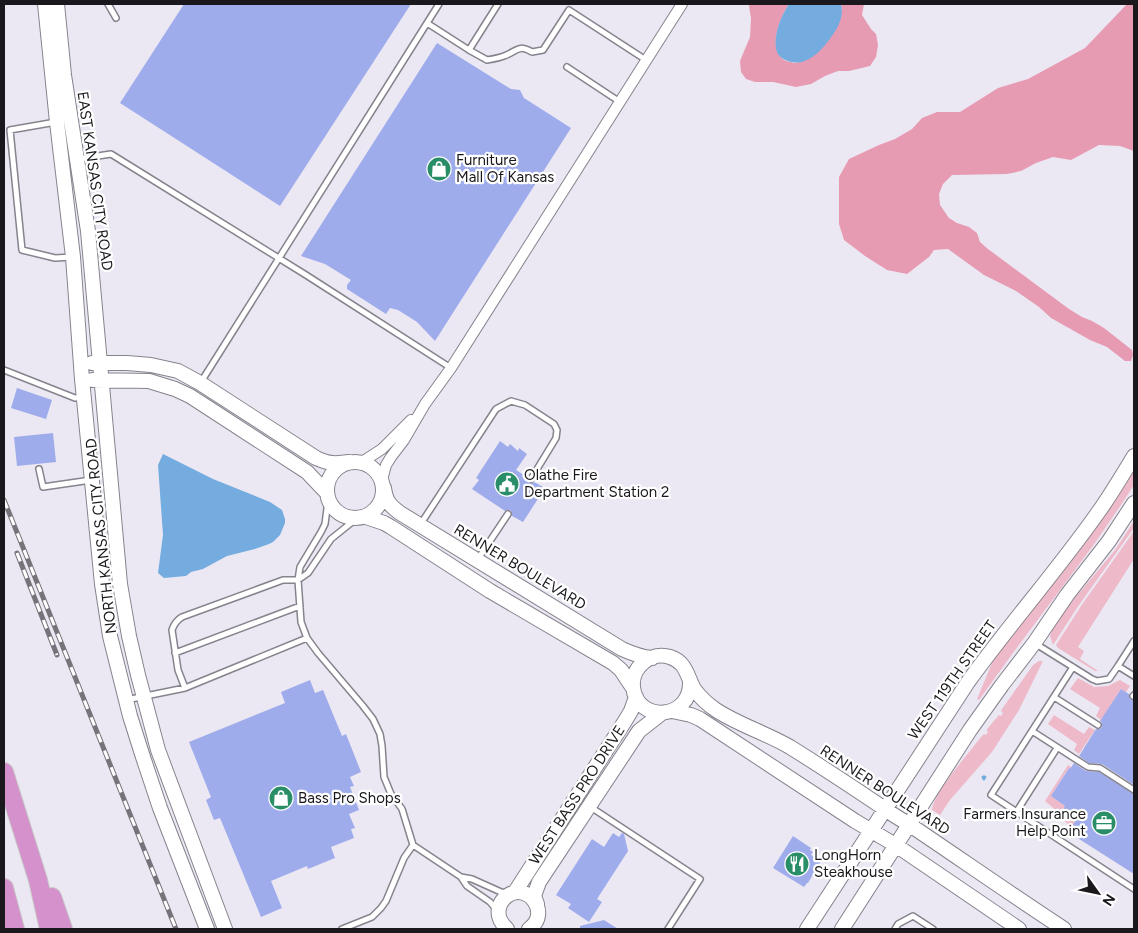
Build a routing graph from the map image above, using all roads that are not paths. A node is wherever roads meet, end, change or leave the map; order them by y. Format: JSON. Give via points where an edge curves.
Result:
{"nodes":[{"id":1,"x":45,"y":4,"type":"edge"},
{"id":2,"x":57,"y":4,"type":"edge"},
{"id":3,"x":108,"y":4,"type":"edge"},
{"id":4,"x":439,"y":4,"type":"edge"},
{"id":5,"x":498,"y":4,"type":"edge"},
{"id":6,"x":682,"y":4,"type":"edge"},
{"id":7,"x":116,"y":18,"type":"dead end"},
{"id":8,"x":427,"y":23,"type":"junction"},
{"id":9,"x":469,"y":50,"type":"junction"},
{"id":10,"x":646,"y":60,"type":"junction"},
{"id":11,"x":567,"y":67,"type":"dead end"},
{"id":12,"x":620,"y":102,"type":"junction"},
{"id":13,"x":57,"y":122,"type":"junction"},
{"id":14,"x":7,"y":130,"type":"edge"},
{"id":15,"x":77,"y":159,"type":"junction"},
{"id":16,"x":73,"y":257,"type":"junction"},
{"id":17,"x":278,"y":259,"type":"junction"},
{"id":18,"x":81,"y":363,"type":"junction"},
{"id":19,"x":99,"y":363,"type":"junction"},
{"id":20,"x":450,"y":368,"type":"junction"},
{"id":21,"x":4,"y":370,"type":"edge"},
{"id":22,"x":82,"y":379,"type":"junction"},
{"id":23,"x":101,"y":380,"type":"junction"},
{"id":24,"x":200,"y":383,"type":"junction"},
{"id":25,"x":84,"y":397,"type":"junction"},
{"id":26,"x":425,"y":404,"type":"junction"},
{"id":27,"x":1134,"y":456,"type":"edge"},
{"id":28,"x":355,"y":462,"type":"junction"},
{"id":29,"x":39,"y":469,"type":"dead end"},
{"id":30,"x":531,"y":479,"type":"dead end"},
{"id":31,"x":92,"y":480,"type":"junction"},
{"id":32,"x":383,"y":484,"type":"junction"},
{"id":33,"x":327,"y":497,"type":"junction"},
{"id":34,"x":1134,"y":503,"type":"edge"},
{"id":35,"x":508,"y":514,"type":"dead end"},
{"id":36,"x":361,"y":518,"type":"junction"},
{"id":37,"x":420,"y":526,"type":"junction"},
{"id":38,"x":478,"y":560,"type":"junction"},
{"id":39,"x":298,"y":580,"type":"junction"},
{"id":40,"x":300,"y":606,"type":"junction"},
{"id":41,"x":307,"y":638,"type":"junction"},
{"id":42,"x":1134,"y":641,"type":"edge"},
{"id":43,"x":1034,"y":642,"type":"junction"},
{"id":44,"x":175,"y":653,"type":"junction"},
{"id":45,"x":652,"y":658,"type":"junction"},
{"id":46,"x":1118,"y":666,"type":"junction"},
{"id":47,"x":1073,"y":667,"type":"junction"},
{"id":48,"x":1134,"y":676,"type":"edge"},
{"id":49,"x":690,"y":681,"type":"junction"},
{"id":50,"x":185,"y":688,"type":"junction"},
{"id":51,"x":634,"y":692,"type":"junction"},
{"id":52,"x":143,"y":696,"type":"junction"},
{"id":53,"x":1054,"y":697,"type":"junction"},
{"id":54,"x":126,"y":700,"type":"junction"},
{"id":55,"x":667,"y":712,"type":"junction"},
{"id":56,"x":1098,"y":725,"type":"dead end"},
{"id":57,"x":1032,"y":731,"type":"junction"},
{"id":58,"x":1058,"y":748,"type":"junction"},
{"id":59,"x":4,"y":772,"type":"edge"},
{"id":60,"x":1134,"y":790,"type":"edge"},
{"id":61,"x":589,"y":806,"type":"junction"},
{"id":62,"x":885,"y":809,"type":"junction"},
{"id":63,"x":1017,"y":811,"type":"junction"},
{"id":64,"x":910,"y":825,"type":"junction"},
{"id":65,"x":871,"y":831,"type":"junction"},
{"id":66,"x":413,"y":845,"type":"junction"},
{"id":67,"x":897,"y":846,"type":"junction"},
{"id":68,"x":461,"y":877,"type":"junction"},
{"id":69,"x":38,"y":880,"type":"junction"},
{"id":70,"x":4,"y":888,"type":"edge"},
{"id":71,"x":1134,"y":889,"type":"edge"},
{"id":72,"x":512,"y":893,"type":"junction"},
{"id":73,"x":537,"y":904,"type":"junction"},
{"id":74,"x":499,"y":922,"type":"edge"},
{"id":75,"x":15,"y":929,"type":"edge"},
{"id":76,"x":49,"y":929,"type":"edge"},
{"id":77,"x":63,"y":929,"type":"edge"},
{"id":78,"x":207,"y":929,"type":"edge"},
{"id":79,"x":225,"y":929,"type":"edge"},
{"id":80,"x":342,"y":929,"type":"edge"},
{"id":81,"x":529,"y":929,"type":"edge"},
{"id":82,"x":668,"y":929,"type":"edge"},
{"id":83,"x":807,"y":929,"type":"edge"},
{"id":84,"x":842,"y":929,"type":"edge"},
{"id":85,"x":894,"y":929,"type":"edge"},
{"id":86,"x":932,"y":929,"type":"edge"},
{"id":87,"x":1019,"y":929,"type":"edge"},
{"id":88,"x":1064,"y":929,"type":"edge"}],
"edges":[{"from":1,"to":13,"type":"main road","name":"EAST KANSAS CITY ROAD"},
{"from":2,"to":15,"type":"main road","name":"EAST KANSAS CITY ROAD"},
{"from":3,"to":7,"type":"lane"},
{"from":4,"to":8,"type":"lane"},
{"from":5,"to":9,"type":"lane"},
{"from":6,"to":10,"type":"street"},
{"from":8,"to":9,"type":"lane"},
{"from":8,"to":17,"type":"lane"},
{"from":9,"to":10,"type":"lane","via":[[487,60],[518,48],[532,52],[543,50],[569,10]]},
{"from":10,"to":12,"type":"street"},
{"from":11,"to":12,"type":"lane"},
{"from":12,"to":20,"type":"street"},
{"from":13,"to":14,"type":"lane"},
{"from":13,"to":16,"type":"main road","name":"EAST KANSAS CITY ROAD"},
{"from":14,"to":16,"type":"lane","via":[[22,250],[55,258]]},
{"from":15,"to":17,"type":"lane","via":[[111,154]]},
{"from":15,"to":19,"type":"main road","name":"EAST KANSAS CITY ROAD","via":[[88,231]]},
{"from":16,"to":18,"type":"main road","name":"EAST KANSAS CITY ROAD"},
{"from":17,"to":20,"type":"lane"},
{"from":17,"to":24,"type":"lane"},
{"from":18,"to":19,"type":"main road"},
{"from":18,"to":22,"type":"main road","name":"NORTH KANSAS CITY ROAD"},
{"from":19,"to":23,"type":"main road","name":"NORTH KANSAS CITY ROAD"},
{"from":19,"to":24,"type":"main road","via":[[158,366],[178,371]]},
{"from":20,"to":26,"type":"street"},
{"from":21,"to":25,"type":"lane","via":[[75,398]]},
{"from":22,"to":23,"type":"main road"},
{"from":22,"to":25,"type":"main road","name":"NORTH KANSAS CITY ROAD"},
{"from":23,"to":33,"type":"main road","via":[[149,381],[190,396],[307,472]]},
{"from":23,"to":52,"type":"main road","name":"NORTH KANSAS CITY ROAD","via":[[120,584]]},
{"from":24,"to":28,"type":"main road","via":[[316,458],[335,464]]},
{"from":25,"to":31,"type":"main road","name":"NORTH KANSAS CITY ROAD"},
{"from":26,"to":28,"type":"street","via":[[382,450]]},
{"from":26,"to":32,"type":"street","via":[[386,465]]},
{"from":27,"to":62,"type":"main road","name":"WEST 119TH STREET","via":[[1067,554],[968,682]]},
{"from":28,"to":32,"type":"main road","via":[[370,466]]},
{"from":28,"to":33,"type":"main road","via":[[335,470],[327,484]]},
{"from":29,"to":31,"type":"lane","via":[[42,487]]},
{"from":30,"to":37,"type":"lane","via":[[556,438],[557,430],[554,424],[525,405],[511,402],[496,409]]},
{"from":31,"to":54,"type":"main road","name":"NORTH KANSAS CITY ROAD","via":[[110,636]]},
{"from":32,"to":36,"type":"main road","via":[[380,506]]},
{"from":32,"to":37,"type":"main road","name":"RENNER BOULEVARD","via":[[386,500],[392,508]]},
{"from":33,"to":36,"type":"main road","via":[[339,514],[347,518]]},
{"from":33,"to":39,"type":"lane","via":[[325,524],[300,566]]},
{"from":34,"to":43,"type":"main road"},
{"from":35,"to":38,"type":"lane"},
{"from":36,"to":39,"type":"lane","via":[[331,539],[308,573]]},
{"from":36,"to":51,"type":"main road","via":[[391,527],[490,591],[613,663]]},
{"from":37,"to":38,"type":"main road","name":"RENNER BOULEVARD"},
{"from":38,"to":45,"type":"main road","name":"RENNER BOULEVARD","via":[[622,650]]},
{"from":39,"to":40,"type":"lane"},
{"from":39,"to":44,"type":"lane","via":[[283,580],[182,617],[172,630]]},
{"from":40,"to":41,"type":"lane","via":[[300,622]]},
{"from":40,"to":44,"type":"lane"},
{"from":41,"to":50,"type":"lane"},
{"from":41,"to":66,"type":"lane","via":[[373,719],[380,734],[384,777],[402,809]]},
{"from":42,"to":46,"type":"lane"},
{"from":43,"to":47,"type":"lane"},
{"from":43,"to":64,"type":"main road","via":[[970,730]]},
{"from":44,"to":50,"type":"lane"},
{"from":45,"to":49,"type":"main road","via":[[667,656],[677,660]]},
{"from":45,"to":51,"type":"main road","via":[[637,670]]},
{"from":46,"to":47,"type":"lane","via":[[1109,679],[1097,681]]},
{"from":46,"to":48,"type":"lane"},
{"from":47,"to":53,"type":"lane"},
{"from":49,"to":55,"type":"main road","via":[[686,700],[680,707]]},
{"from":49,"to":62,"type":"main road","name":"RENNER BOULEVARD","via":[[708,705],[788,746]]},
{"from":50,"to":52,"type":"lane"},
{"from":51,"to":55,"type":"main road","via":[[646,709]]},
{"from":51,"to":72,"type":"main road","name":"WEST BASS PRO DRIVE","via":[[631,711],[625,721]]},
{"from":52,"to":54,"type":"lane"},
{"from":52,"to":79,"type":"main road","name":"NORTH KANSAS CITY ROAD","via":[[158,750]]},
{"from":53,"to":56,"type":"lane"},
{"from":53,"to":57,"type":"lane"},
{"from":54,"to":78,"type":"main road","name":"NORTH KANSAS CITY ROAD","via":[[160,808]]},
{"from":55,"to":61,"type":"main road","name":"WEST BASS PRO DRIVE","via":[[639,731]]},
{"from":55,"to":65,"type":"main road","via":[[700,719]]},
{"from":57,"to":58,"type":"lane"},
{"from":57,"to":63,"type":"lane","via":[[991,795]]},
{"from":58,"to":60,"type":"lane","via":[[1088,767],[1100,768]]},
{"from":58,"to":63,"type":"lane"},
{"from":59,"to":69,"type":"highway"},
{"from":61,"to":73,"type":"main road","name":"WEST BASS PRO DRIVE","via":[[539,882],[534,896]]},
{"from":61,"to":82,"type":"lane","via":[[700,879]]},
{"from":62,"to":64,"type":"main road","name":"RENNER BOULEVARD"},
{"from":62,"to":65,"type":"main road","name":"WEST 119TH STREET"},
{"from":63,"to":71,"type":"lane"},
{"from":64,"to":67,"type":"main road"},
{"from":64,"to":88,"type":"main road","name":"RENNER BOULEVARD"},
{"from":65,"to":67,"type":"main road"},
{"from":65,"to":83,"type":"main road","name":"WEST 119TH STREET"},
{"from":66,"to":68,"type":"lane"},
{"from":66,"to":80,"type":"lane","via":[[381,908],[372,917]]},
{"from":67,"to":84,"type":"main road"},
{"from":67,"to":87,"type":"main road"},
{"from":68,"to":72,"type":"lane"},
{"from":68,"to":74,"type":"lane","via":[[467,886],[490,902]]},
{"from":69,"to":76,"type":"highway"},
{"from":69,"to":77,"type":"highway","via":[[51,895]]},
{"from":70,"to":75,"type":"highway"},
{"from":72,"to":73,"type":"main road","via":[[528,894]]},
{"from":72,"to":74,"type":"main road","name":"WEST BASS PRO DRIVE","via":[[500,905]]},
{"from":73,"to":81,"type":"main road","name":"WEST BASS PRO DRIVE","via":[[538,916]]},
{"from":85,"to":86,"type":"lane","via":[[913,916]]}]}
